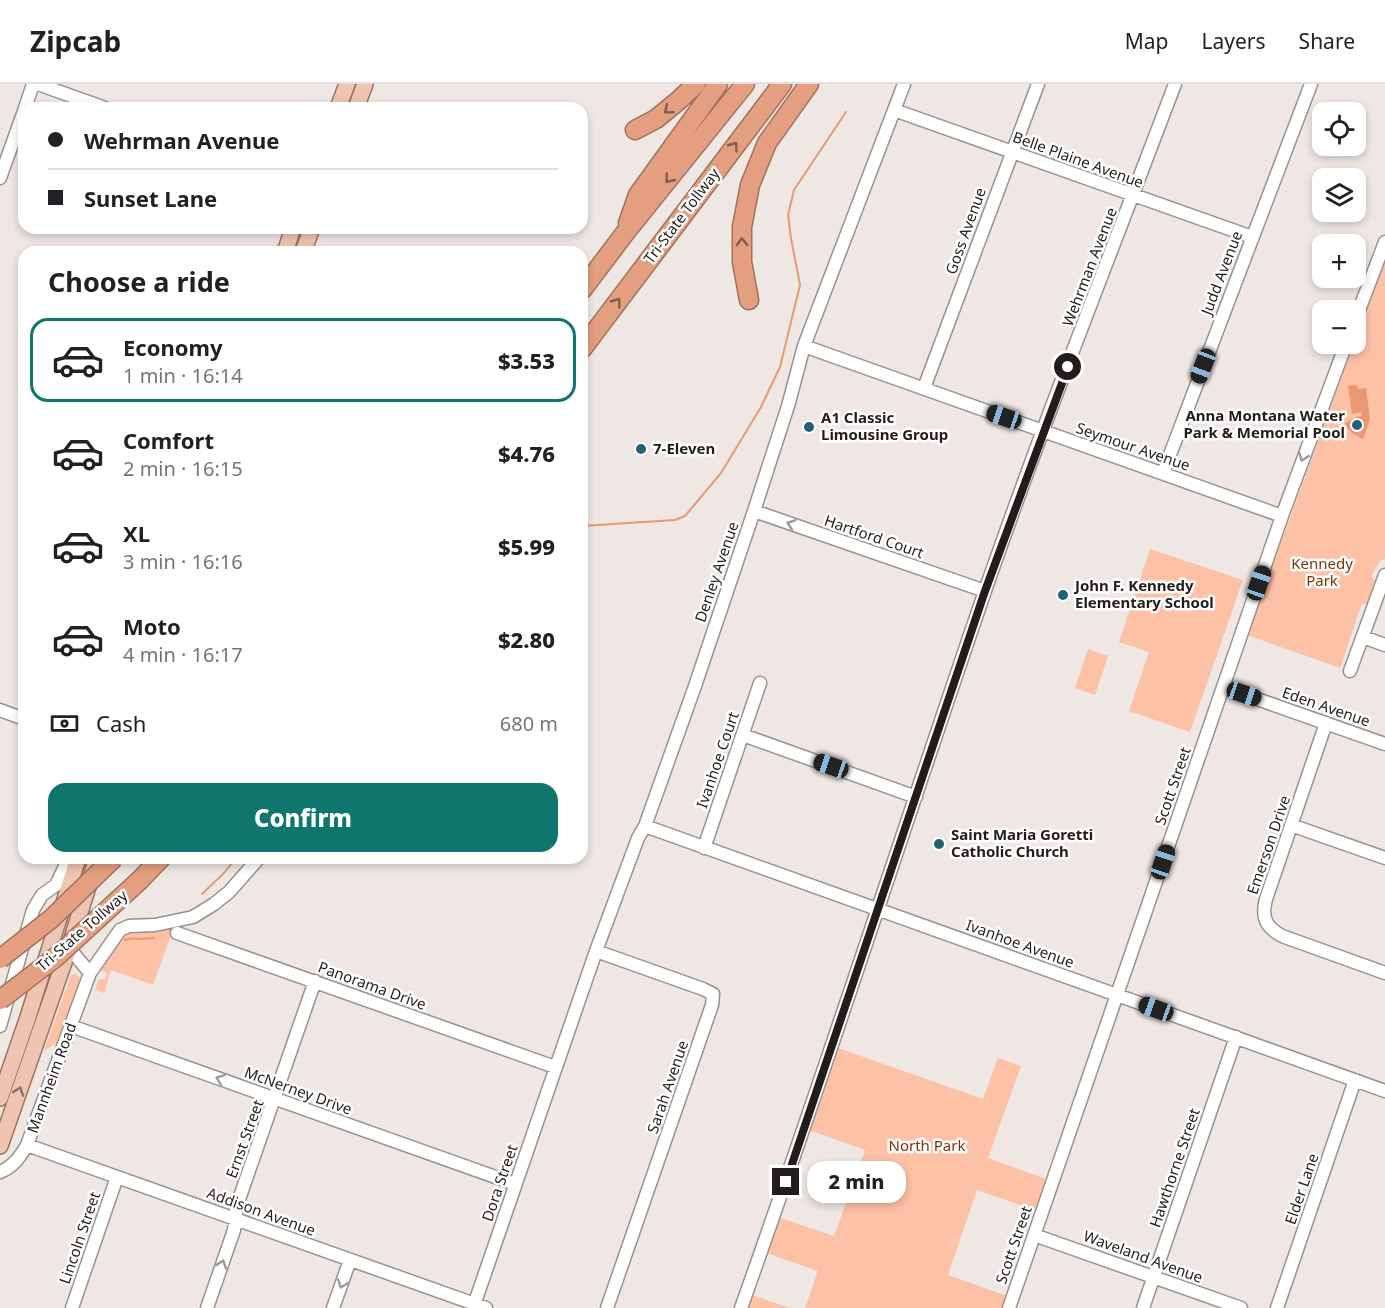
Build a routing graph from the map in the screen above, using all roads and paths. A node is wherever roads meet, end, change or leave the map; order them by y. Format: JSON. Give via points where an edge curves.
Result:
{"nodes":[{"id":1,"x":36,"y":84,"type":"edge"},
{"id":2,"x":347,"y":84,"type":"edge"},
{"id":3,"x":365,"y":84,"type":"edge"},
{"id":4,"x":696,"y":84,"type":"edge"},
{"id":5,"x":718,"y":84,"type":"edge"},
{"id":6,"x":745,"y":84,"type":"edge"},
{"id":7,"x":782,"y":84,"type":"edge"},
{"id":8,"x":809,"y":84,"type":"edge"},
{"id":9,"x":904,"y":84,"type":"edge"},
{"id":10,"x":1038,"y":84,"type":"edge"},
{"id":11,"x":1175,"y":84,"type":"edge"},
{"id":12,"x":1311,"y":84,"type":"edge"},
{"id":13,"x":27,"y":102,"type":"edge"},
{"id":14,"x":88,"y":102,"type":"edge"},
{"id":15,"x":340,"y":102,"type":"edge"},
{"id":16,"x":358,"y":102,"type":"edge"},
{"id":17,"x":894,"y":110,"type":"junction"},
{"id":18,"x":18,"y":126,"type":"edge"},
{"id":19,"x":635,"y":130,"type":"dead end"},
{"id":20,"x":1012,"y":152,"type":"junction"},
{"id":21,"x":0,"y":178,"type":"edge"},
{"id":22,"x":1133,"y":195,"type":"junction"},
{"id":23,"x":625,"y":233,"type":"junction"},
{"id":24,"x":1252,"y":237,"type":"junction"},
{"id":25,"x":1385,"y":242,"type":"edge"},
{"id":26,"x":588,"y":282,"type":"edge"},
{"id":27,"x":749,"y":300,"type":"dead end"},
{"id":28,"x":1363,"y":300,"type":"edge"},
{"id":29,"x":588,"y":341,"type":"edge"},
{"id":30,"x":804,"y":346,"type":"junction"},
{"id":31,"x":1342,"y":354,"type":"edge"},
{"id":32,"x":924,"y":388,"type":"junction"},
{"id":33,"x":1043,"y":431,"type":"junction"},
{"id":34,"x":1163,"y":473,"type":"junction"},
{"id":35,"x":754,"y":511,"type":"junction"},
{"id":36,"x":1282,"y":516,"type":"junction"},
{"id":37,"x":1385,"y":575,"type":"edge"},
{"id":38,"x":985,"y":591,"type":"junction"},
{"id":39,"x":1363,"y":637,"type":"junction"},
{"id":40,"x":1385,"y":645,"type":"edge"},
{"id":41,"x":1350,"y":671,"type":"dead end"},
{"id":42,"x":760,"y":683,"type":"dead end"},
{"id":43,"x":1223,"y":687,"type":"junction"},
{"id":44,"x":0,"y":710,"type":"edge"},
{"id":45,"x":18,"y":716,"type":"edge"},
{"id":46,"x":1326,"y":723,"type":"junction"},
{"id":47,"x":743,"y":735,"type":"junction"},
{"id":48,"x":1385,"y":744,"type":"edge"},
{"id":49,"x":916,"y":797,"type":"junction"},
{"id":50,"x":1291,"y":825,"type":"junction"},
{"id":51,"x":645,"y":826,"type":"junction"},
{"id":52,"x":704,"y":848,"type":"junction"},
{"id":53,"x":1385,"y":858,"type":"edge"},
{"id":54,"x":66,"y":864,"type":"edge"},
{"id":55,"x":76,"y":864,"type":"edge"},
{"id":56,"x":95,"y":864,"type":"edge"},
{"id":57,"x":108,"y":864,"type":"edge"},
{"id":58,"x":155,"y":864,"type":"edge"},
{"id":59,"x":254,"y":864,"type":"edge"},
{"id":60,"x":65,"y":901,"type":"junction"},
{"id":61,"x":878,"y":909,"type":"junction"},
{"id":62,"x":33,"y":910,"type":"junction"},
{"id":63,"x":177,"y":933,"type":"dead end"},
{"id":64,"x":69,"y":948,"type":"junction"},
{"id":65,"x":596,"y":951,"type":"junction"},
{"id":66,"x":0,"y":959,"type":"edge"},
{"id":67,"x":90,"y":973,"type":"junction"},
{"id":68,"x":1385,"y":973,"type":"edge"},
{"id":69,"x":315,"y":981,"type":"junction"},
{"id":70,"x":1117,"y":995,"type":"junction"},
{"id":71,"x":0,"y":1000,"type":"edge"},
{"id":72,"x":0,"y":1026,"type":"edge"},
{"id":73,"x":71,"y":1026,"type":"junction"},
{"id":74,"x":1236,"y":1037,"type":"junction"},
{"id":75,"x":555,"y":1068,"type":"junction"},
{"id":76,"x":1355,"y":1080,"type":"junction"},
{"id":77,"x":1385,"y":1090,"type":"edge"},
{"id":78,"x":0,"y":1098,"type":"edge"},
{"id":79,"x":275,"y":1099,"type":"junction"},
{"id":80,"x":27,"y":1145,"type":"junction"},
{"id":81,"x":0,"y":1146,"type":"edge"},
{"id":82,"x":0,"y":1172,"type":"edge"},
{"id":83,"x":117,"y":1178,"type":"junction"},
{"id":84,"x":515,"y":1184,"type":"junction"},
{"id":85,"x":235,"y":1219,"type":"junction"},
{"id":86,"x":1034,"y":1235,"type":"junction"},
{"id":87,"x":350,"y":1260,"type":"junction"},
{"id":88,"x":1154,"y":1277,"type":"junction"},
{"id":89,"x":478,"y":1307,"type":"edge"},
{"id":90,"x":72,"y":1308,"type":"edge"},
{"id":91,"x":207,"y":1308,"type":"edge"},
{"id":92,"x":333,"y":1308,"type":"edge"},
{"id":93,"x":608,"y":1308,"type":"edge"},
{"id":94,"x":741,"y":1308,"type":"edge"},
{"id":95,"x":1009,"y":1308,"type":"edge"},
{"id":96,"x":1143,"y":1308,"type":"edge"},
{"id":97,"x":1241,"y":1308,"type":"edge"},
{"id":98,"x":1277,"y":1308,"type":"edge"}],
"edges":[{"from":1,"to":13,"type":"street"},
{"from":1,"to":14,"type":"street"},
{"from":2,"to":15,"type":"main road"},
{"from":3,"to":16,"type":"main road"},
{"from":4,"to":19,"type":"highway","one_way":true,"via":[[656,119]]},
{"from":5,"to":23,"type":"highway","via":[[638,195]]},
{"from":6,"to":23,"type":"highway","one_way":true},
{"from":29,"to":7,"type":"highway","name":"Tri-State Tollway","one_way":true},
{"from":27,"to":8,"type":"highway","one_way":true,"via":[[742,262],[742,227],[750,185],[767,143]]},
{"from":9,"to":17,"type":"street","name":"Denley Avenue"},
{"from":10,"to":20,"type":"street","name":"Goss Avenue"},
{"from":11,"to":22,"type":"street","name":"Wehrman Avenue"},
{"from":12,"to":24,"type":"street","name":"Judd Avenue"},
{"from":17,"to":20,"type":"street","name":"Belle Plaine Avenue"},
{"from":17,"to":30,"type":"street","name":"Denley Avenue"},
{"from":18,"to":21,"type":"street"},
{"from":20,"to":22,"type":"street","name":"Belle Plaine Avenue"},
{"from":20,"to":32,"type":"street","name":"Goss Avenue"},
{"from":22,"to":24,"type":"street","name":"Belle Plaine Avenue"},
{"from":22,"to":33,"type":"street","name":"Wehrman Avenue"},
{"from":23,"to":26,"type":"highway"},
{"from":24,"to":34,"type":"street","name":"Judd Avenue"},
{"from":25,"to":28,"type":"street"},
{"from":30,"to":32,"type":"street","name":"Seymour Avenue"},
{"from":30,"to":35,"type":"street","name":"Denley Avenue"},
{"from":31,"to":36,"type":"street","name":"Scott Street","one_way":true},
{"from":32,"to":33,"type":"street","name":"Seymour Avenue"},
{"from":33,"to":34,"type":"street","name":"Seymour Avenue"},
{"from":33,"to":38,"type":"street","name":"Wehrman Avenue"},
{"from":34,"to":36,"type":"street","name":"Seymour Avenue"},
{"from":38,"to":35,"type":"street","name":"Hartford Court","one_way":true},
{"from":35,"to":51,"type":"street","name":"Denley Avenue"},
{"from":36,"to":43,"type":"street","name":"Scott Street"},
{"from":37,"to":39,"type":"street"},
{"from":38,"to":49,"type":"street","name":"Wehrman Avenue"},
{"from":39,"to":40,"type":"street"},
{"from":39,"to":41,"type":"street"},
{"from":42,"to":47,"type":"street","name":"Ivanhoe Court"},
{"from":43,"to":46,"type":"street","name":"Eden Avenue"},
{"from":43,"to":70,"type":"street","name":"Scott Street"},
{"from":44,"to":45,"type":"street"},
{"from":46,"to":48,"type":"street","name":"Eden Avenue"},
{"from":46,"to":50,"type":"street","name":"Emerson Drive"},
{"from":47,"to":49,"type":"street"},
{"from":47,"to":52,"type":"street","name":"Ivanhoe Court"},
{"from":49,"to":61,"type":"street","name":"Wehrman Avenue"},
{"from":50,"to":53,"type":"street"},
{"from":50,"to":68,"type":"street","name":"Emerson Drive","via":[[1264,907],[1266,924],[1282,936]]},
{"from":51,"to":52,"type":"street","name":"Ivanhoe Avenue"},
{"from":51,"to":65,"type":"street","name":"Denley Avenue"},
{"from":52,"to":61,"type":"street","name":"Ivanhoe Avenue"},
{"from":54,"to":62,"type":"street","via":[[56,885],[42,895]]},
{"from":55,"to":60,"type":"main road"},
{"from":56,"to":64,"type":"main road"},
{"from":57,"to":66,"type":"highway","name":"Tri-State Tollway","bridge":true,"via":[[51,919]]},
{"from":58,"to":71,"type":"highway","name":"Tri-State Tollway","bridge":true,"via":[[56,957]]},
{"from":59,"to":67,"type":"street","via":[[229,892],[193,917],[120,930]]},
{"from":60,"to":62,"type":"street","via":[[50,898]]},
{"from":60,"to":78,"type":"main road"},
{"from":61,"to":70,"type":"street","name":"Ivanhoe Avenue"},
{"from":61,"to":94,"type":"street","name":"Wehrman Avenue"},
{"from":62,"to":72,"type":"street"},
{"from":63,"to":69,"type":"street","name":"Panorama Drive"},
{"from":64,"to":67,"type":"street"},
{"from":81,"to":64,"type":"main road","one_way":true},
{"from":65,"to":75,"type":"street","name":"Denley Avenue"},
{"from":65,"to":93,"type":"street","name":"Sarah Avenue","via":[[713,994]]},
{"from":67,"to":73,"type":"street","name":"Mannheim Road"},
{"from":69,"to":75,"type":"street","name":"Panorama Drive"},
{"from":69,"to":79,"type":"street","name":"Ernst Street"},
{"from":70,"to":74,"type":"street","name":"Ivanhoe Avenue"},
{"from":70,"to":86,"type":"street","name":"Scott Street"},
{"from":79,"to":73,"type":"street","name":"McNerney Drive","one_way":true},
{"from":73,"to":80,"type":"street","name":"Mannheim Road"},
{"from":74,"to":76,"type":"street","name":"Ivanhoe Avenue"},
{"from":74,"to":88,"type":"street","name":"Hawthorne Street"},
{"from":75,"to":84,"type":"street","name":"Dora Street"},
{"from":76,"to":77,"type":"street","name":"Ivanhoe Avenue"},
{"from":76,"to":98,"type":"street","name":"Elder Lane"},
{"from":79,"to":84,"type":"street","name":"McNerney Drive"},
{"from":79,"to":85,"type":"street","name":"Ernst Street"},
{"from":80,"to":82,"type":"street","name":"Mannheim Road","via":[[9,1168]]},
{"from":80,"to":83,"type":"street","name":"Addison Avenue"},
{"from":83,"to":85,"type":"street","name":"Addison Avenue"},
{"from":83,"to":90,"type":"street","name":"Lincoln Street"},
{"from":84,"to":89,"type":"street","name":"Dora Street"},
{"from":85,"to":87,"type":"street","name":"Addison Avenue"},
{"from":91,"to":85,"type":"street","name":"Ernst Street","one_way":true},
{"from":86,"to":88,"type":"street","name":"Waveland Avenue"},
{"from":86,"to":95,"type":"street","name":"Scott Street"},
{"from":87,"to":89,"type":"street","name":"Addison Avenue"},
{"from":87,"to":92,"type":"street","one_way":true},
{"from":88,"to":96,"type":"street","name":"Hawthorne Street"},
{"from":88,"to":97,"type":"street","name":"Waveland Avenue"}]}
